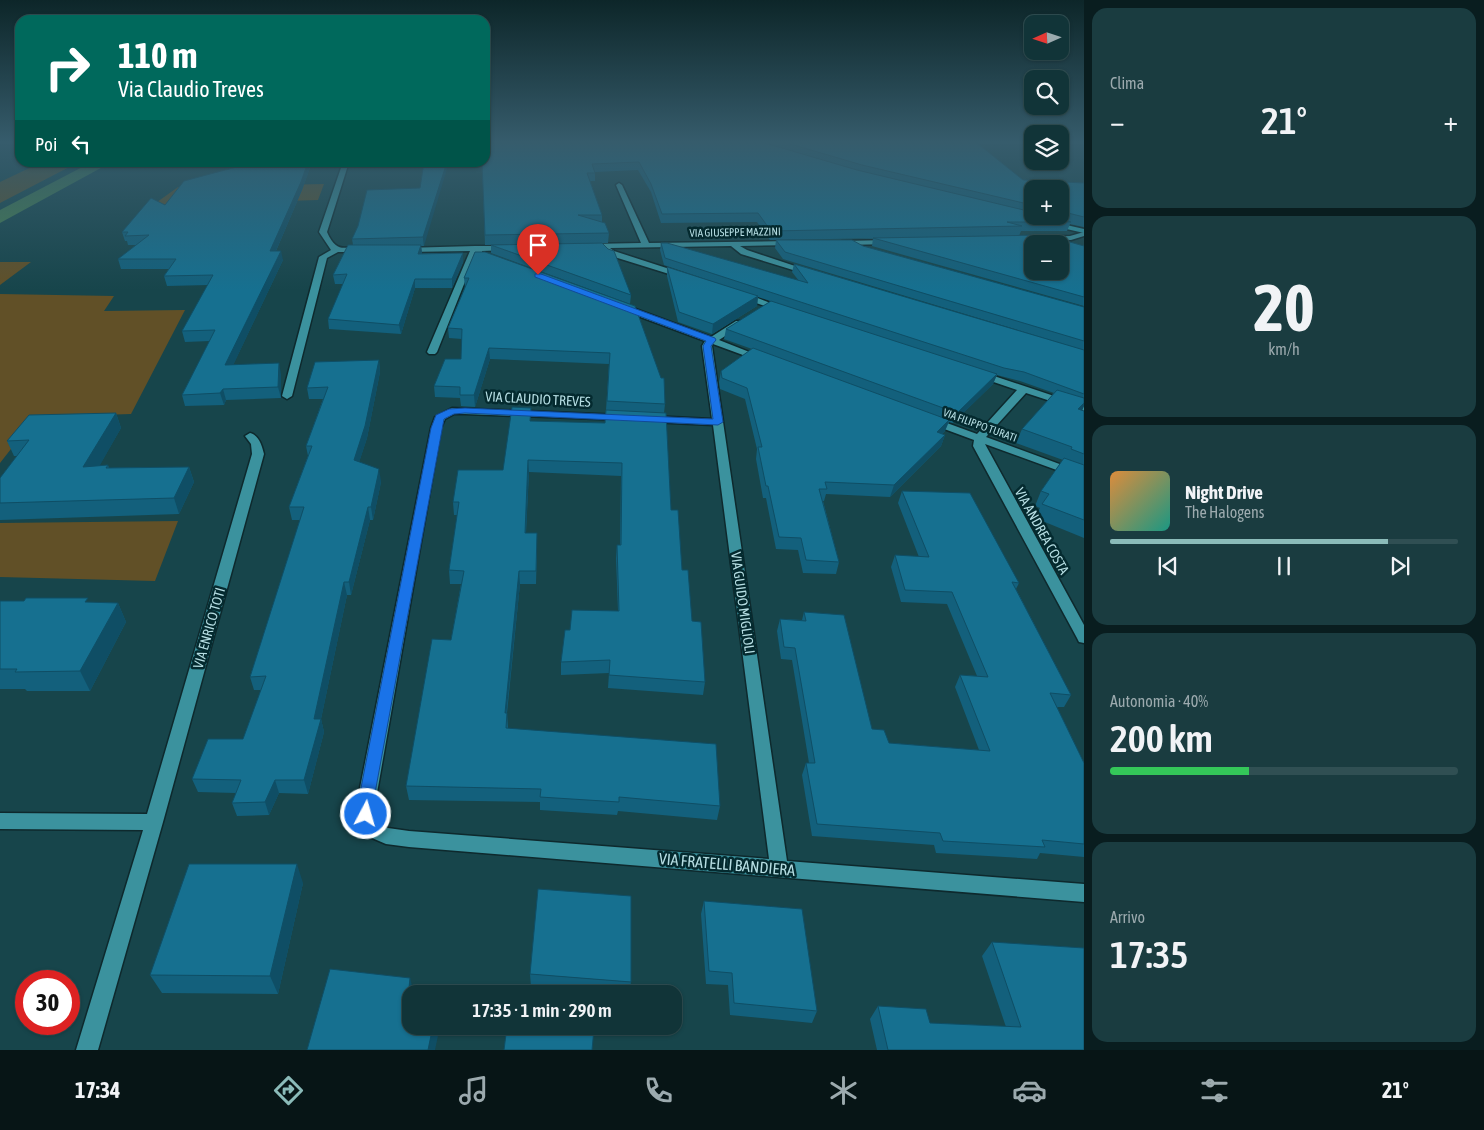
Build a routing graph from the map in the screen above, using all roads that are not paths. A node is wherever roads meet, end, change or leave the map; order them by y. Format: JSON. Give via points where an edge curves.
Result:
{"nodes":[{"id":1,"x":336,"y":192,"type":"edge"},
{"id":2,"x":622,"y":192,"type":"edge"},
{"id":3,"x":1057,"y":225,"type":"edge"},
{"id":4,"x":1084,"y":232,"type":"edge"},
{"id":5,"x":1069,"y":238,"type":"edge"},
{"id":6,"x":902,"y":242,"type":"edge"},
{"id":7,"x":731,"y":243,"type":"junction"},
{"id":8,"x":796,"y":243,"type":"edge"},
{"id":9,"x":834,"y":243,"type":"edge"},
{"id":10,"x":853,"y":243,"type":"junction"},
{"id":11,"x":646,"y":245,"type":"junction"},
{"id":12,"x":584,"y":246,"type":"edge"},
{"id":13,"x":604,"y":246,"type":"junction"},
{"id":14,"x":475,"y":248,"type":"junction"},
{"id":15,"x":514,"y":248,"type":"edge"},
{"id":16,"x":336,"y":250,"type":"junction"},
{"id":17,"x":367,"y":250,"type":"edge"},
{"id":18,"x":397,"y":250,"type":"edge"},
{"id":19,"x":865,"y":250,"type":"edge"},
{"id":20,"x":495,"y":259,"type":"edge"},
{"id":21,"x":819,"y":275,"type":"edge"},
{"id":22,"x":695,"y":280,"type":"edge"},
{"id":23,"x":732,"y":292,"type":"edge"},
{"id":24,"x":612,"y":303,"type":"edge"},
{"id":25,"x":788,"y":311,"type":"edge"},
{"id":26,"x":744,"y":320,"type":"edge"},
{"id":27,"x":712,"y":340,"type":"junction"},
{"id":28,"x":432,"y":352,"type":"dead end"},
{"id":29,"x":776,"y":364,"type":"edge"},
{"id":30,"x":967,"y":370,"type":"edge"},
{"id":31,"x":1024,"y":389,"type":"junction"},
{"id":32,"x":287,"y":396,"type":"dead end"},
{"id":33,"x":1084,"y":409,"type":"edge"},
{"id":34,"x":924,"y":418,"type":"edge"},
{"id":35,"x":718,"y":422,"type":"junction"},
{"id":36,"x":250,"y":436,"type":"dead end"},
{"id":37,"x":979,"y":438,"type":"junction"},
{"id":38,"x":1084,"y":477,"type":"edge"},
{"id":39,"x":1084,"y":638,"type":"edge"},
{"id":40,"x":0,"y":821,"type":"edge"},
{"id":41,"x":154,"y":822,"type":"junction"},
{"id":42,"x":371,"y":829,"type":"joint"},
{"id":43,"x":779,"y":868,"type":"junction"},
{"id":44,"x":1084,"y":893,"type":"edge"},
{"id":45,"x":87,"y":1050,"type":"edge"}],
"edges":[{"from":1,"to":16,"type":"street","via":[[323,232],[328,244]]},
{"from":2,"to":11,"type":"street"},
{"from":3,"to":4,"type":"main road"},
{"from":4,"to":5,"type":"street"},
{"from":6,"to":10,"type":"street"},
{"from":7,"to":8,"type":"street","name":"VIA GIUSEPPE MAZZINI"},
{"from":7,"to":11,"type":"street","name":"VIA GIUSEPPE MAZZINI"},
{"from":7,"to":21,"type":"street","via":[[744,252]]},
{"from":9,"to":10,"type":"street"},
{"from":10,"to":19,"type":"street"},
{"from":11,"to":13,"type":"street","name":"VIA GIUSEPPE MAZZINI"},
{"from":12,"to":13,"type":"street","name":"VIA GIUSEPPE MAZZINI"},
{"from":13,"to":22,"type":"street","via":[[611,252]]},
{"from":14,"to":15,"type":"street"},
{"from":14,"to":18,"type":"street"},
{"from":14,"to":20,"type":"street"},
{"from":14,"to":28,"type":"street"},
{"from":16,"to":17,"type":"street"},
{"from":16,"to":32,"type":"street","via":[[323,257]]},
{"from":23,"to":25,"type":"street","via":[[765,307]]},
{"from":24,"to":27,"type":"street"},
{"from":26,"to":27,"type":"street"},
{"from":27,"to":29,"type":"street"},
{"from":27,"to":35,"type":"street","name":"VIA GUIDO MIGLIOLI","via":[[707,346]]},
{"from":30,"to":31,"type":"street"},
{"from":31,"to":33,"type":"street"},
{"from":31,"to":37,"type":"street"},
{"from":34,"to":37,"type":"street","name":"VIA FILIPPO TURATI"},
{"from":35,"to":42,"type":"street","name":"VIA CLAUDIO TREVES","via":[[465,411],[440,418],[368,793],[366,814]]},
{"from":35,"to":43,"type":"street","name":"VIA GUIDO MIGLIOLI"},
{"from":36,"to":41,"type":"street","name":"VIA ENRICO TOTI","via":[[258,454]]},
{"from":37,"to":38,"type":"street","name":"VIA FILIPPO TURATI"},
{"from":37,"to":39,"type":"street","name":"VIA ANDREA COSTA","via":[[985,458]]},
{"from":40,"to":41,"type":"street"},
{"from":41,"to":45,"type":"street","name":"VIA ENRICO TOTI"},
{"from":42,"to":43,"type":"street","name":"VIA FRATELLI BANDIERA","via":[[386,836],[409,839]]},
{"from":43,"to":44,"type":"street","name":"VIA FRATELLI BANDIERA"}]}
